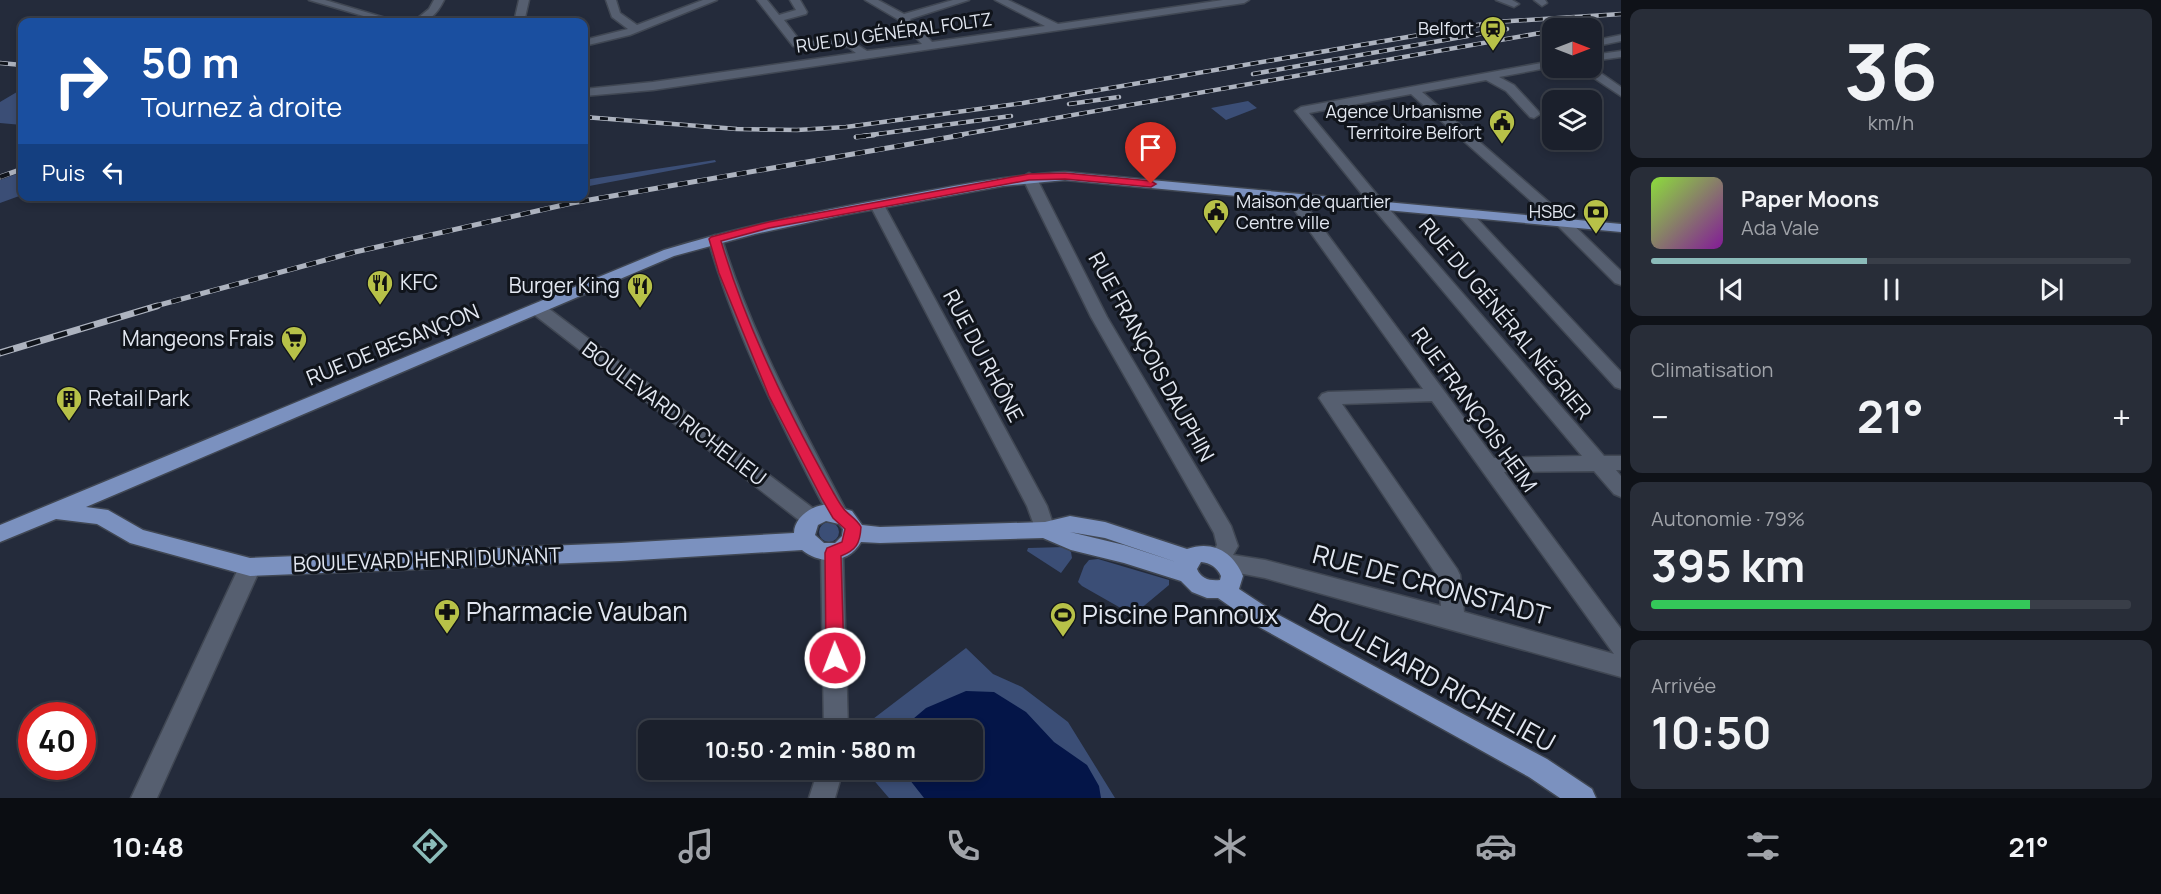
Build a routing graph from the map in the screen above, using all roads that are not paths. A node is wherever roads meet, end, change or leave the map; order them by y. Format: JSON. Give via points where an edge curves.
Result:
{"nodes":[{"id":1,"x":314,"y":0,"type":"edge"},
{"id":2,"x":343,"y":0,"type":"edge"},
{"id":3,"x":439,"y":0,"type":"edge"},
{"id":4,"x":524,"y":0,"type":"edge"},
{"id":5,"x":611,"y":0,"type":"edge"},
{"id":6,"x":762,"y":0,"type":"edge"},
{"id":7,"x":795,"y":0,"type":"edge"},
{"id":8,"x":870,"y":0,"type":"edge"},
{"id":9,"x":964,"y":0,"type":"edge"},
{"id":10,"x":1000,"y":0,"type":"edge"},
{"id":11,"x":1211,"y":0,"type":"edge"},
{"id":12,"x":1245,"y":0,"type":"edge"},
{"id":13,"x":1501,"y":0,"type":"edge"},
{"id":14,"x":703,"y":1,"type":"edge"},
{"id":15,"x":1514,"y":4,"type":"dead end"},
{"id":16,"x":332,"y":5,"type":"junction"},
{"id":17,"x":1198,"y":7,"type":"junction"},
{"id":18,"x":379,"y":18,"type":"edge"},
{"id":19,"x":423,"y":18,"type":"edge"},
{"id":20,"x":520,"y":18,"type":"edge"},
{"id":21,"x":903,"y":18,"type":"junction"},
{"id":22,"x":777,"y":19,"type":"junction"},
{"id":23,"x":1056,"y":27,"type":"junction"},
{"id":24,"x":637,"y":29,"type":"junction"},
{"id":25,"x":1621,"y":38,"type":"edge"},
{"id":26,"x":588,"y":42,"type":"edge"},
{"id":27,"x":1602,"y":42,"type":"edge"},
{"id":28,"x":1621,"y":44,"type":"edge"},
{"id":29,"x":930,"y":45,"type":"junction"},
{"id":30,"x":1602,"y":48,"type":"edge"},
{"id":31,"x":1621,"y":54,"type":"edge"},
{"id":32,"x":865,"y":55,"type":"junction"},
{"id":33,"x":1602,"y":57,"type":"edge"},
{"id":34,"x":1542,"y":66,"type":"edge"},
{"id":35,"x":1487,"y":76,"type":"junction"},
{"id":36,"x":1600,"y":78,"type":"edge"},
{"id":37,"x":1413,"y":90,"type":"junction"},
{"id":38,"x":1621,"y":92,"type":"edge"},
{"id":39,"x":588,"y":93,"type":"edge"},
{"id":40,"x":1534,"y":114,"type":"dead end"},
{"id":41,"x":1029,"y":177,"type":"junction"},
{"id":42,"x":1293,"y":198,"type":"junction"},
{"id":43,"x":877,"y":205,"type":"junction"},
{"id":44,"x":1379,"y":206,"type":"junction"},
{"id":45,"x":1465,"y":214,"type":"junction"},
{"id":46,"x":1562,"y":222,"type":"junction"},
{"id":47,"x":1621,"y":228,"type":"edge"},
{"id":48,"x":715,"y":239,"type":"junction"},
{"id":49,"x":1621,"y":280,"type":"edge"},
{"id":50,"x":538,"y":309,"type":"junction"},
{"id":51,"x":1621,"y":383,"type":"edge"},
{"id":52,"x":1436,"y":396,"type":"junction"},
{"id":53,"x":1621,"y":463,"type":"edge"},
{"id":54,"x":1599,"y":464,"type":"junction"},
{"id":55,"x":1487,"y":465,"type":"junction"},
{"id":56,"x":122,"y":483,"type":"junction"},
{"id":57,"x":1621,"y":489,"type":"edge"},
{"id":58,"x":58,"y":512,"type":"junction"},
{"id":59,"x":838,"y":514,"type":"junction"},
{"id":60,"x":101,"y":516,"type":"junction"},
{"id":61,"x":811,"y":518,"type":"junction"},
{"id":62,"x":1045,"y":530,"type":"junction"},
{"id":63,"x":854,"y":533,"type":"junction"},
{"id":64,"x":0,"y":534,"type":"edge"},
{"id":65,"x":806,"y":541,"type":"junction"},
{"id":66,"x":0,"y":543,"type":"edge"},
{"id":67,"x":832,"y":553,"type":"junction"},
{"id":68,"x":1222,"y":561,"type":"junction"},
{"id":69,"x":1189,"y":566,"type":"junction"},
{"id":70,"x":250,"y":567,"type":"junction"},
{"id":71,"x":1223,"y":590,"type":"junction"},
{"id":72,"x":1453,"y":619,"type":"junction"},
{"id":73,"x":1621,"y":647,"type":"edge"},
{"id":74,"x":1621,"y":666,"type":"edge"},
{"id":75,"x":836,"y":720,"type":"edge"},
{"id":76,"x":828,"y":780,"type":"edge"},
{"id":77,"x":144,"y":798,"type":"edge"},
{"id":78,"x":822,"y":798,"type":"edge"},
{"id":79,"x":1583,"y":798,"type":"edge"}],
"edges":[{"from":1,"to":16,"type":"street"},
{"from":2,"to":16,"type":"street"},
{"from":3,"to":19,"type":"street"},
{"from":4,"to":20,"type":"street"},
{"from":5,"to":24,"type":"street","via":[[616,16]]},
{"from":6,"to":22,"type":"street"},
{"from":7,"to":22,"type":"street","via":[[802,12]]},
{"from":8,"to":21,"type":"street"},
{"from":9,"to":21,"type":"street"},
{"from":10,"to":23,"type":"street"},
{"from":11,"to":17,"type":"street"},
{"from":12,"to":17,"type":"street","name":"RUE DU GÉNÉRAL FOLTZ"},
{"from":13,"to":15,"type":"street"},
{"from":14,"to":24,"type":"street"},
{"from":16,"to":18,"type":"street"},
{"from":17,"to":23,"type":"street","name":"RUE DU GÉNÉRAL FOLTZ"},
{"from":21,"to":29,"type":"street"},
{"from":22,"to":32,"type":"street","via":[[797,44],[851,44]]},
{"from":23,"to":29,"type":"street","name":"RUE DU GÉNÉRAL FOLTZ"},
{"from":24,"to":26,"type":"street"},
{"from":25,"to":27,"type":"street"},
{"from":28,"to":30,"type":"street"},
{"from":29,"to":32,"type":"street","name":"RUE DU GÉNÉRAL FOLTZ"},
{"from":31,"to":33,"type":"street"},
{"from":32,"to":39,"type":"street","name":"RUE DU GÉNÉRAL FOLTZ"},
{"from":34,"to":35,"type":"street"},
{"from":35,"to":37,"type":"street"},
{"from":35,"to":40,"type":"street","via":[[1510,88]]},
{"from":36,"to":38,"type":"street"},
{"from":37,"to":44,"type":"street","name":"RUE DU GÉNÉRAL NÉGRIER","via":[[1301,111]]},
{"from":37,"to":46,"type":"street"},
{"from":41,"to":42,"type":"main road","name":"RUE DE BESANÇON","via":[[1065,176]]},
{"from":41,"to":43,"type":"main road","name":"RUE DE BESANÇON"},
{"from":41,"to":68,"type":"street","name":"RUE FRANÇOIS DAUPHIN","via":[[1100,317],[1224,532],[1228,546]]},
{"from":42,"to":44,"type":"main road","name":"RUE DE BESANÇON"},
{"from":42,"to":52,"type":"street","name":"RUE FRANÇOIS HEIM"},
{"from":43,"to":48,"type":"main road","name":"RUE DE BESANÇON"},
{"from":43,"to":62,"type":"street","name":"RUE DU RHÔNE","via":[[1037,506]]},
{"from":44,"to":45,"type":"main road","name":"RUE DE BESANÇON"},
{"from":44,"to":54,"type":"street","name":"RUE DU GÉNÉRAL NÉGRIER"},
{"from":45,"to":46,"type":"main road","name":"RUE DE BESANÇON"},
{"from":45,"to":51,"type":"street"},
{"from":46,"to":47,"type":"main road","name":"RUE DE BESANÇON"},
{"from":46,"to":49,"type":"street"},
{"from":48,"to":50,"type":"main road","name":"RUE DE BESANÇON","via":[[669,253]]},
{"from":48,"to":59,"type":"street","via":[[776,396]]},
{"from":50,"to":56,"type":"main road","name":"RUE DE BESANÇON"},
{"from":50,"to":61,"type":"street","name":"BOULEVARD RICHELIEU"},
{"from":52,"to":55,"type":"street","name":"RUE FRANÇOIS HEIM"},
{"from":52,"to":72,"type":"street","via":[[1328,398],[1449,575]]},
{"from":53,"to":54,"type":"street"},
{"from":54,"to":55,"type":"street"},
{"from":54,"to":57,"type":"street","name":"RUE DU GÉNÉRAL NÉGRIER"},
{"from":55,"to":73,"type":"street","name":"RUE FRANÇOIS HEIM"},
{"from":56,"to":58,"type":"main road","name":"RUE DE BESANÇON"},
{"from":56,"to":60,"type":"main road","via":[[110,495]]},
{"from":58,"to":60,"type":"main road","name":"BOULEVARD HENRI DUNANT"},
{"from":58,"to":64,"type":"main road"},
{"from":58,"to":66,"type":"main road"},
{"from":59,"to":61,"type":"main road","via":[[824,513]]},
{"from":59,"to":63,"type":"main road","via":[[850,522]]},
{"from":60,"to":70,"type":"main road","name":"BOULEVARD HENRI DUNANT","via":[[137,537]]},
{"from":61,"to":65,"type":"main road","via":[[804,529]]},
{"from":62,"to":63,"type":"main road"},
{"from":62,"to":69,"type":"main road","via":[[1071,542]]},
{"from":63,"to":67,"type":"main road","via":[[848,546]]},
{"from":65,"to":67,"type":"main road","via":[[817,550]]},
{"from":65,"to":70,"type":"main road","name":"BOULEVARD HENRI DUNANT"},
{"from":67,"to":75,"type":"street"},
{"from":68,"to":69,"type":"main road","via":[[1200,554]]},
{"from":68,"to":71,"type":"main road","via":[[1232,576]]},
{"from":68,"to":72,"type":"street","name":"RUE DE CRONSTADT"},
{"from":69,"to":71,"type":"main road","via":[[1203,588]]},
{"from":70,"to":77,"type":"street"},
{"from":71,"to":79,"type":"main road","name":"BOULEVARD RICHELIEU","via":[[1269,621],[1538,768]]},
{"from":72,"to":74,"type":"street","name":"RUE DE CRONSTADT"},
{"from":76,"to":78,"type":"street"}]}
